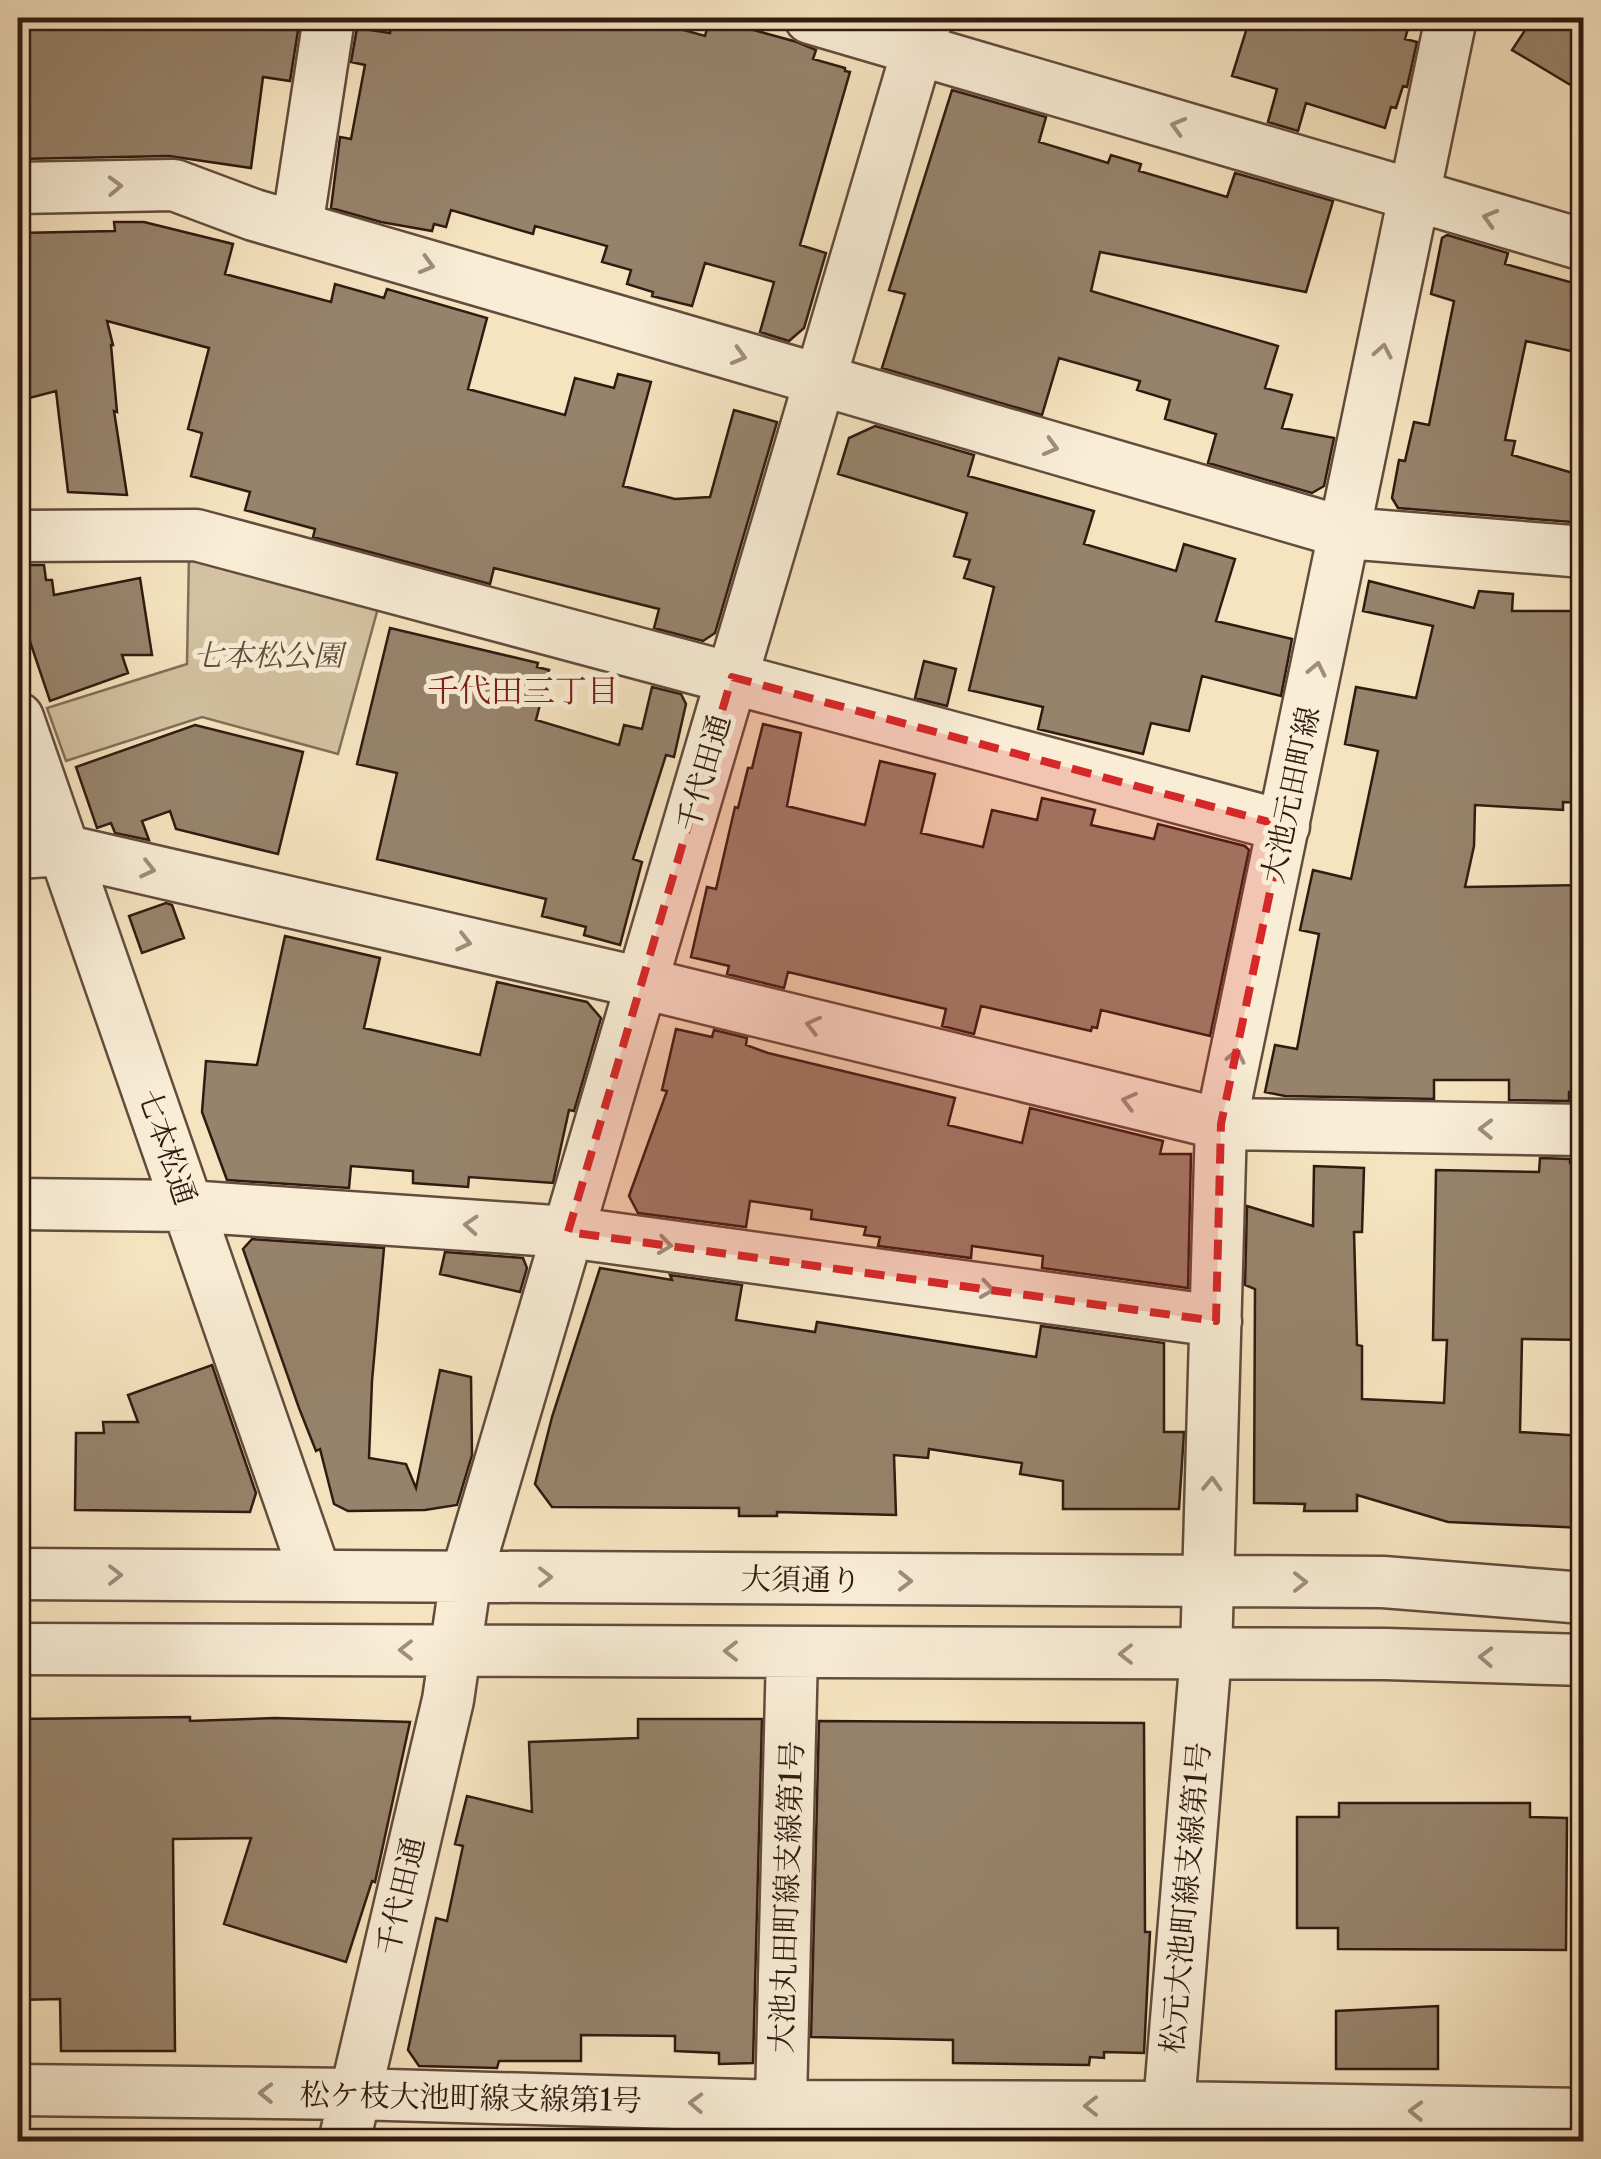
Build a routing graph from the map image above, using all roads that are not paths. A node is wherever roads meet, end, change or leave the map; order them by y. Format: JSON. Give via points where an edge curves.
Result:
{"nodes":[{"id":1,"x":329,"y":18,"type":"edge"},
{"id":2,"x":810,"y":18,"type":"edge"},
{"id":3,"x":1451,"y":18,"type":"edge"},
{"id":4,"x":922,"y":33,"type":"edge"},
{"id":5,"x":18,"y":188,"type":"edge"},
{"id":6,"x":1415,"y":196,"type":"junction"},
{"id":7,"x":297,"y":227,"type":"junction"},
{"id":8,"x":1584,"y":245,"type":"edge"},
{"id":9,"x":820,"y":380,"type":"junction"},
{"id":10,"x":1346,"y":533,"type":"junction"},
{"id":11,"x":18,"y":536,"type":"edge"},
{"id":12,"x":1584,"y":552,"type":"edge"},
{"id":13,"x":732,"y":677,"type":"junction"},
{"id":14,"x":18,"y":718,"type":"edge"},
{"id":15,"x":1284,"y":826,"type":"junction"},
{"id":16,"x":40,"y":851,"type":"edge"},
{"id":17,"x":642,"y":984,"type":"junction"},
{"id":18,"x":1221,"y":1124,"type":"junction"},
{"id":19,"x":1584,"y":1130,"type":"edge"},
{"id":20,"x":18,"y":1204,"type":"edge"},
{"id":21,"x":187,"y":1206,"type":"junction"},
{"id":22,"x":568,"y":1232,"type":"junction"},
{"id":23,"x":1216,"y":1321,"type":"junction"},
{"id":24,"x":18,"y":1574,"type":"edge"},
{"id":25,"x":316,"y":1576,"type":"junction"},
{"id":26,"x":466,"y":1577,"type":"junction"},
{"id":27,"x":1210,"y":1581,"type":"junction"},
{"id":28,"x":1584,"y":1598,"type":"edge"},
{"id":29,"x":18,"y":1648,"type":"edge"},
{"id":30,"x":457,"y":1650,"type":"junction"},
{"id":31,"x":792,"y":1652,"type":"junction"},
{"id":32,"x":1206,"y":1654,"type":"junction"},
{"id":33,"x":1584,"y":1660,"type":"edge"},
{"id":34,"x":18,"y":2090,"type":"edge"},
{"id":35,"x":1584,"y":2114,"type":"edge"},
{"id":36,"x":349,"y":2118,"type":"edge"},
{"id":37,"x":780,"y":2124,"type":"edge"},
{"id":38,"x":1168,"y":2124,"type":"edge"}],
"edges":[{"from":1,"to":7,"type":"street"},
{"from":2,"to":4,"type":"street"},
{"from":3,"to":6,"type":"street","name":"大池元田町線"},
{"from":6,"to":4,"type":"street","one_way":true},
{"from":4,"to":9,"type":"street","name":"千代田通"},
{"from":5,"to":7,"type":"street","one_way":true,"via":[[174,184]]},
{"from":8,"to":6,"type":"street","one_way":true},
{"from":10,"to":6,"type":"street","name":"大池元田町線","one_way":true},
{"from":7,"to":9,"type":"street","one_way":true},
{"from":9,"to":10,"type":"street","one_way":true},
{"from":9,"to":13,"type":"street","name":"千代田通"},
{"from":10,"to":12,"type":"street"},
{"from":15,"to":10,"type":"street","name":"大池元田町線","one_way":true},
{"from":11,"to":13,"type":"street","via":[[196,536]]},
{"from":13,"to":15,"type":"street"},
{"from":13,"to":17,"type":"street","name":"千代田通"},
{"from":14,"to":16,"type":"street","name":"七本松通"},
{"from":18,"to":15,"type":"street","name":"大池元田町線","one_way":true},
{"from":16,"to":17,"type":"street","one_way":true},
{"from":16,"to":21,"type":"street","name":"七本松通"},
{"from":18,"to":17,"type":"street","one_way":true},
{"from":17,"to":22,"type":"street","name":"千代田通"},
{"from":19,"to":18,"type":"street","one_way":true},
{"from":18,"to":23,"type":"street","name":"大池元田町線"},
{"from":20,"to":21,"type":"street"},
{"from":22,"to":21,"type":"street","one_way":true},
{"from":21,"to":25,"type":"street","name":"七本松通"},
{"from":22,"to":23,"type":"street","one_way":true},
{"from":22,"to":26,"type":"street","name":"千代田通"},
{"from":27,"to":23,"type":"street","name":"大池元田町線","one_way":true},
{"from":24,"to":25,"type":"street","name":"大須通り","one_way":true},
{"from":25,"to":26,"type":"street","name":"大須通り"},
{"from":26,"to":27,"type":"street","name":"大須通り","one_way":true},
{"from":26,"to":30,"type":"street","name":"千代田通"},
{"from":27,"to":28,"type":"street","name":"大須通り","one_way":true,"via":[[1383,1582]]},
{"from":27,"to":32,"type":"street","name":"松元大池町線支線第1号"},
{"from":30,"to":29,"type":"street","one_way":true},
{"from":31,"to":30,"type":"street","one_way":true},
{"from":30,"to":36,"type":"street","name":"千代田通"},
{"from":32,"to":31,"type":"street","one_way":true},
{"from":31,"to":37,"type":"street","name":"大池丸田町線支線第1号"},
{"from":33,"to":32,"type":"street","one_way":true},
{"from":32,"to":38,"type":"street","name":"松元大池町線支線第1号"},
{"from":36,"to":34,"type":"street","name":"松ケ枝大池町線支線第1号","one_way":true},
{"from":35,"to":38,"type":"street","name":"松ケ枝大池町線支線第1号","one_way":true},
{"from":37,"to":36,"type":"street","name":"松ケ枝大池町線支線第1号","one_way":true},
{"from":38,"to":37,"type":"street","name":"松ケ枝大池町線支線第1号","one_way":true}]}
